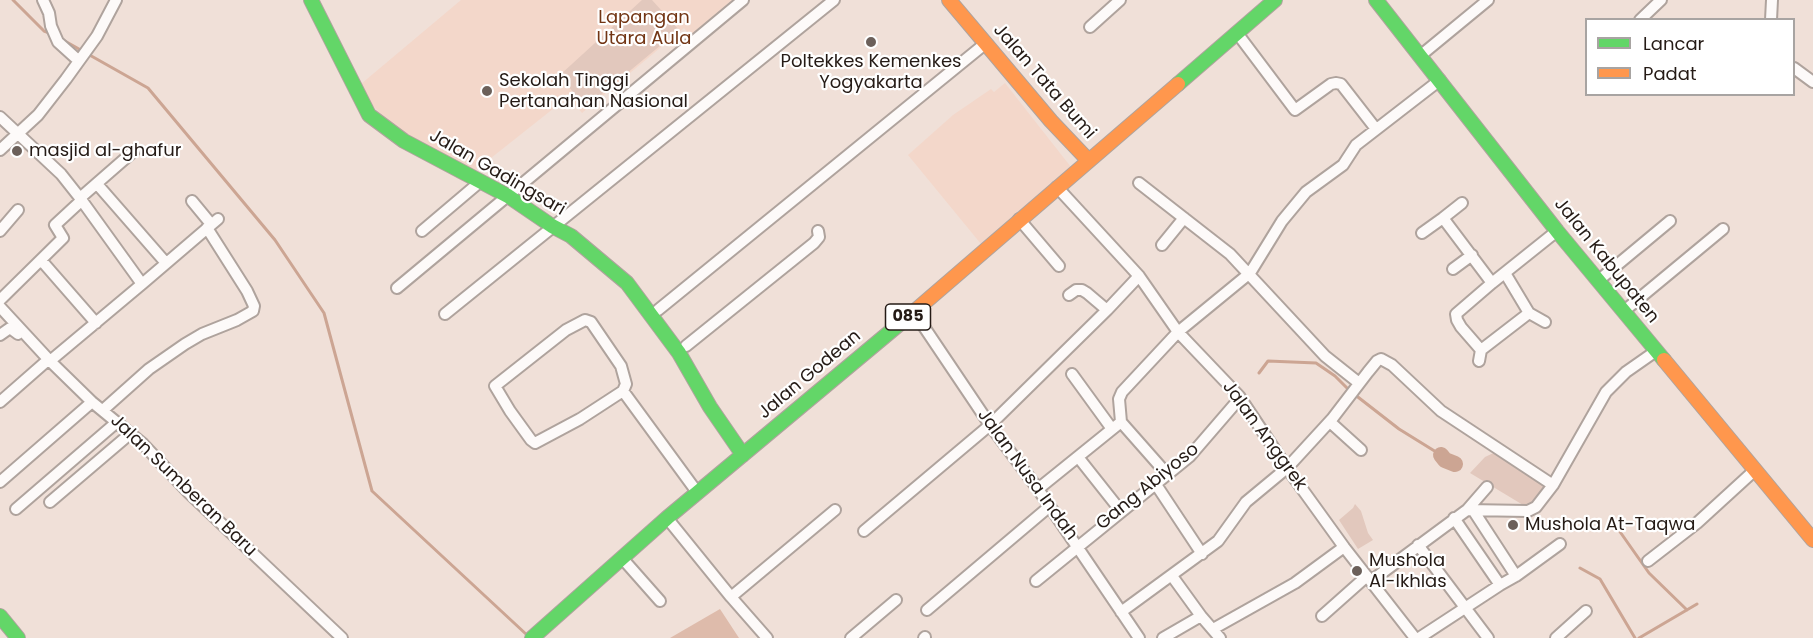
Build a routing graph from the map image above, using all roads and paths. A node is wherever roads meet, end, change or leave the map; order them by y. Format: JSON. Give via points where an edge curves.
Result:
{"nodes":[{"id":1,"x":43,"y":0,"type":"edge"},
{"id":2,"x":116,"y":0,"type":"edge"},
{"id":3,"x":311,"y":0,"type":"edge"},
{"id":4,"x":743,"y":0,"type":"edge"},
{"id":5,"x":834,"y":0,"type":"edge"},
{"id":6,"x":949,"y":0,"type":"edge"},
{"id":7,"x":1120,"y":0,"type":"edge"},
{"id":8,"x":1275,"y":0,"type":"edge"},
{"id":9,"x":1376,"y":0,"type":"edge"},
{"id":10,"x":1488,"y":0,"type":"edge"},
{"id":11,"x":1661,"y":0,"type":"edge"},
{"id":12,"x":1772,"y":0,"type":"edge"},
{"id":13,"x":1642,"y":18,"type":"edge"},
{"id":14,"x":1771,"y":18,"type":"edge"},
{"id":15,"x":1090,"y":27,"type":"dead end"},
{"id":16,"x":1237,"y":33,"type":"junction"},
{"id":17,"x":986,"y":43,"type":"junction"},
{"id":18,"x":1420,"y":56,"type":"junction"},
{"id":19,"x":80,"y":59,"type":"junction"},
{"id":20,"x":1795,"y":69,"type":"edge"},
{"id":21,"x":1440,"y":80,"type":"junction"},
{"id":22,"x":1813,"y":82,"type":"edge"},
{"id":23,"x":0,"y":117,"type":"edge"},
{"id":24,"x":1376,"y":129,"type":"junction"},
{"id":25,"x":18,"y":133,"type":"junction"},
{"id":26,"x":0,"y":150,"type":"edge"},
{"id":27,"x":135,"y":150,"type":"dead end"},
{"id":28,"x":1088,"y":160,"type":"junction"},
{"id":29,"x":481,"y":181,"type":"junction"},
{"id":30,"x":1139,"y":183,"type":"dead end"},
{"id":31,"x":97,"y":184,"type":"junction"},
{"id":32,"x":1057,"y":187,"type":"junction"},
{"id":33,"x":508,"y":196,"type":"junction"},
{"id":34,"x":81,"y":199,"type":"junction"},
{"id":35,"x":192,"y":201,"type":"dead end"},
{"id":36,"x":1462,"y":203,"type":"dead end"},
{"id":37,"x":18,"y":210,"type":"dead end"},
{"id":38,"x":1184,"y":218,"type":"junction"},
{"id":39,"x":1443,"y":218,"type":"junction"},
{"id":40,"x":1019,"y":219,"type":"junction"},
{"id":41,"x":1670,"y":221,"type":"dead end"},
{"id":42,"x":212,"y":224,"type":"junction"},
{"id":43,"x":2,"y":225,"type":"edge"},
{"id":44,"x":552,"y":226,"type":"junction"},
{"id":45,"x":1723,"y":229,"type":"dead end"},
{"id":46,"x":422,"y":231,"type":"dead end"},
{"id":47,"x":818,"y":231,"type":"dead end"},
{"id":48,"x":1557,"y":231,"type":"junction"},
{"id":49,"x":1422,"y":234,"type":"dead end"},
{"id":50,"x":1162,"y":245,"type":"dead end"},
{"id":51,"x":1472,"y":255,"type":"junction"},
{"id":52,"x":41,"y":260,"type":"junction"},
{"id":53,"x":166,"y":263,"type":"junction"},
{"id":54,"x":1059,"y":266,"type":"dead end"},
{"id":55,"x":1453,"y":269,"type":"dead end"},
{"id":56,"x":1250,"y":273,"type":"junction"},
{"id":57,"x":1504,"y":273,"type":"junction"},
{"id":58,"x":1139,"y":276,"type":"junction"},
{"id":59,"x":1599,"y":280,"type":"junction"},
{"id":60,"x":1492,"y":282,"type":"junction"},
{"id":61,"x":142,"y":284,"type":"junction"},
{"id":62,"x":397,"y":288,"type":"dead end"},
{"id":63,"x":1069,"y":295,"type":"dead end"},
{"id":64,"x":0,"y":300,"type":"edge"},
{"id":65,"x":0,"y":307,"type":"edge"},
{"id":66,"x":658,"y":310,"type":"dead end"},
{"id":67,"x":1107,"y":310,"type":"junction"},
{"id":68,"x":1624,"y":311,"type":"junction"},
{"id":69,"x":914,"y":312,"type":"junction"},
{"id":70,"x":1529,"y":313,"type":"junction"},
{"id":71,"x":445,"y":314,"type":"dead end"},
{"id":72,"x":1545,"y":322,"type":"dead end"},
{"id":73,"x":96,"y":323,"type":"junction"},
{"id":74,"x":1178,"y":332,"type":"junction"},
{"id":75,"x":0,"y":335,"type":"edge"},
{"id":76,"x":686,"y":346,"type":"dead end"},
{"id":77,"x":1656,"y":351,"type":"junction"},
{"id":78,"x":47,"y":362,"type":"junction"},
{"id":79,"x":1072,"y":374,"type":"dead end"},
{"id":80,"x":623,"y":391,"type":"junction"},
{"id":81,"x":1354,"y":391,"type":"junction"},
{"id":82,"x":1238,"y":395,"type":"junction"},
{"id":83,"x":0,"y":402,"type":"edge"},
{"id":84,"x":93,"y":402,"type":"junction"},
{"id":85,"x":103,"y":410,"type":"junction"},
{"id":86,"x":117,"y":422,"type":"junction"},
{"id":87,"x":1330,"y":422,"type":"junction"},
{"id":88,"x":990,"y":424,"type":"junction"},
{"id":89,"x":1117,"y":425,"type":"junction"},
{"id":90,"x":131,"y":433,"type":"junction"},
{"id":91,"x":1360,"y":450,"type":"dead end"},
{"id":92,"x":743,"y":455,"type":"junction"},
{"id":93,"x":1078,"y":457,"type":"junction"},
{"id":94,"x":1287,"y":468,"type":"junction"},
{"id":95,"x":1755,"y":470,"type":"junction"},
{"id":96,"x":1166,"y":473,"type":"junction"},
{"id":97,"x":0,"y":482,"type":"edge"},
{"id":98,"x":1155,"y":483,"type":"junction"},
{"id":99,"x":1553,"y":486,"type":"junction"},
{"id":100,"x":1487,"y":487,"type":"dead end"},
{"id":101,"x":1038,"y":489,"type":"junction"},
{"id":102,"x":697,"y":492,"type":"junction"},
{"id":103,"x":50,"y":502,"type":"dead end"},
{"id":104,"x":1050,"y":506,"type":"junction"},
{"id":105,"x":16,"y":508,"type":"dead end"},
{"id":106,"x":835,"y":510,"type":"dead end"},
{"id":107,"x":1120,"y":510,"type":"junction"},
{"id":108,"x":1470,"y":510,"type":"junction"},
{"id":109,"x":667,"y":518,"type":"junction"},
{"id":110,"x":1454,"y":519,"type":"junction"},
{"id":111,"x":864,"y":531,"type":"dead end"},
{"id":112,"x":1813,"y":540,"type":"edge"},
{"id":113,"x":1560,"y":544,"type":"dead end"},
{"id":114,"x":1077,"y":545,"type":"junction"},
{"id":115,"x":1419,"y":545,"type":"junction"},
{"id":116,"x":1344,"y":547,"type":"junction"},
{"id":117,"x":1202,"y":554,"type":"junction"},
{"id":118,"x":622,"y":558,"type":"junction"},
{"id":119,"x":1648,"y":561,"type":"dead end"},
{"id":120,"x":1172,"y":576,"type":"junction"},
{"id":121,"x":1516,"y":576,"type":"junction"},
{"id":122,"x":1369,"y":579,"type":"junction"},
{"id":123,"x":1036,"y":580,"type":"dead end"},
{"id":124,"x":1500,"y":585,"type":"junction"},
{"id":125,"x":731,"y":597,"type":"junction"},
{"id":126,"x":896,"y":600,"type":"dead end"},
{"id":127,"x":660,"y":601,"type":"dead end"},
{"id":128,"x":1466,"y":607,"type":"junction"},
{"id":129,"x":927,"y":610,"type":"dead end"},
{"id":130,"x":1586,"y":611,"type":"dead end"},
{"id":131,"x":1121,"y":612,"type":"junction"},
{"id":132,"x":0,"y":616,"type":"edge"},
{"id":133,"x":1201,"y":616,"type":"junction"},
{"id":134,"x":1322,"y":616,"type":"dead end"},
{"id":135,"x":1216,"y":634,"type":"edge"},
{"id":136,"x":535,"y":635,"type":"edge"},
{"id":137,"x":18,"y":638,"type":"edge"},
{"id":138,"x":342,"y":638,"type":"edge"},
{"id":139,"x":767,"y":638,"type":"edge"},
{"id":140,"x":851,"y":638,"type":"edge"},
{"id":141,"x":1139,"y":638,"type":"edge"},
{"id":142,"x":1162,"y":638,"type":"edge"},
{"id":143,"x":1417,"y":638,"type":"edge"},
{"id":144,"x":1488,"y":638,"type":"edge"},
{"id":145,"x":1556,"y":638,"type":"edge"}],
"edges":[{"from":1,"to":19,"type":"street","via":[[56,36]]},
{"from":2,"to":19,"type":"street"},
{"from":3,"to":29,"type":"main road","name":"Jalan Gadingsari","via":[[369,115],[404,141]]},
{"from":4,"to":33,"type":"street"},
{"from":5,"to":44,"type":"street"},
{"from":6,"to":17,"type":"main road","name":"Jalan Tata Bumi"},
{"from":7,"to":15,"type":"street"},
{"from":8,"to":16,"type":"main road","name":"Jalan Godean","number":"085"},
{"from":9,"to":18,"type":"main road","name":"Jalan Kabupaten"},
{"from":10,"to":18,"type":"street"},
{"from":11,"to":13,"type":"street"},
{"from":12,"to":14,"type":"street"},
{"from":16,"to":24,"type":"street","via":[[1295,110],[1336,82]]},
{"from":16,"to":28,"type":"main road","name":"Jalan Godean","number":"085"},
{"from":17,"to":28,"type":"main road","name":"Jalan Tata Bumi"},
{"from":17,"to":66,"type":"street"},
{"from":18,"to":21,"type":"main road","name":"Jalan Kabupaten"},
{"from":19,"to":25,"type":"street","via":[[38,115]]},
{"from":20,"to":22,"type":"street"},
{"from":21,"to":24,"type":"street"},
{"from":21,"to":48,"type":"main road","name":"Jalan Kabupaten"},
{"from":23,"to":25,"type":"street"},
{"from":24,"to":56,"type":"street","via":[[1353,148],[1343,165],[1306,192],[1282,221]]},
{"from":25,"to":26,"type":"street"},
{"from":25,"to":34,"type":"street"},
{"from":27,"to":31,"type":"street"},
{"from":28,"to":32,"type":"main road","name":"Jalan Godean","number":"085"},
{"from":29,"to":33,"type":"main road","name":"Jalan Gadingsari"},
{"from":29,"to":46,"type":"street"},
{"from":30,"to":38,"type":"street"},
{"from":31,"to":34,"type":"street"},
{"from":31,"to":53,"type":"street"},
{"from":32,"to":40,"type":"main road","name":"Jalan Godean","number":"085"},
{"from":32,"to":58,"type":"street","name":"Jalan Anggrek"},
{"from":33,"to":44,"type":"main road","name":"Jalan Gadingsari"},
{"from":33,"to":62,"type":"street"},
{"from":34,"to":52,"type":"street","via":[[56,225],[63,238]]},
{"from":34,"to":61,"type":"street"},
{"from":35,"to":42,"type":"street"},
{"from":36,"to":39,"type":"street"},
{"from":37,"to":43,"type":"street"},
{"from":38,"to":50,"type":"street"},
{"from":38,"to":56,"type":"street"},
{"from":39,"to":49,"type":"street"},
{"from":39,"to":51,"type":"street"},
{"from":40,"to":54,"type":"street"},
{"from":40,"to":69,"type":"main road","name":"Jalan Godean","number":"085"},
{"from":41,"to":59,"type":"street"},
{"from":42,"to":53,"type":"street"},
{"from":42,"to":85,"type":"street","via":[[247,291],[253,311],[185,344],[149,369]]},
{"from":44,"to":71,"type":"street"},
{"from":44,"to":92,"type":"main road","name":"Jalan Gadingsari","via":[[574,238],[627,283],[679,353]]},
{"from":45,"to":68,"type":"street"},
{"from":47,"to":76,"type":"street","via":[[814,243]]},
{"from":48,"to":57,"type":"street"},
{"from":48,"to":59,"type":"main road","name":"Jalan Kabupaten"},
{"from":51,"to":55,"type":"street"},
{"from":51,"to":60,"type":"street"},
{"from":52,"to":64,"type":"street"},
{"from":52,"to":73,"type":"street"},
{"from":53,"to":61,"type":"street"},
{"from":56,"to":74,"type":"street"},
{"from":56,"to":81,"type":"street"},
{"from":57,"to":60,"type":"street"},
{"from":57,"to":70,"type":"street"},
{"from":58,"to":67,"type":"street"},
{"from":58,"to":74,"type":"street","name":"Jalan Anggrek"},
{"from":59,"to":68,"type":"main road","name":"Jalan Kabupaten"},
{"from":60,"to":70,"type":"street","via":[[1456,314],[1480,355]]},
{"from":61,"to":73,"type":"street"},
{"from":63,"to":67,"type":"street","via":[[1082,290]]},
{"from":65,"to":78,"type":"street","name":"Jalan Sumberan Baru"},
{"from":67,"to":88,"type":"street"},
{"from":68,"to":77,"type":"main road","name":"Jalan Kabupaten"},
{"from":69,"to":88,"type":"street","name":"Jalan Nusa Indah"},
{"from":69,"to":92,"type":"main road","name":"Jalan Godean","number":"085"},
{"from":70,"to":72,"type":"street"},
{"from":73,"to":78,"type":"street"},
{"from":74,"to":82,"type":"street","name":"Jalan Anggrek"},
{"from":74,"to":89,"type":"street","via":[[1122,392]]},
{"from":75,"to":78,"type":"street","via":[[6,329],[14,329]]},
{"from":77,"to":95,"type":"main road","name":"Jalan Kabupaten"},
{"from":77,"to":99,"type":"street","via":[[1606,392]]},
{"from":78,"to":83,"type":"street"},
{"from":78,"to":84,"type":"street","name":"Jalan Sumberan Baru"},
{"from":79,"to":89,"type":"street"},
{"from":80,"to":80,"type":"street","via":[[626,384],[621,366],[591,322],[585,320],[566,330],[495,386],[535,443]]},
{"from":80,"to":102,"type":"street"},
{"from":81,"to":87,"type":"street"},
{"from":81,"to":99,"type":"street","via":[[1377,361],[1386,360],[1442,411]]},
{"from":82,"to":94,"type":"street","name":"Jalan Anggrek"},
{"from":82,"to":96,"type":"street","name":"Gang Abiyoso","via":[[1190,456]]},
{"from":84,"to":85,"type":"street","name":"Jalan Sumberan Baru"},
{"from":84,"to":97,"type":"street"},
{"from":85,"to":86,"type":"street","name":"Jalan Sumberan Baru"},
{"from":86,"to":90,"type":"street","name":"Jalan Sumberan Baru"},
{"from":86,"to":105,"type":"street"},
{"from":87,"to":91,"type":"street"},
{"from":87,"to":94,"type":"street"},
{"from":88,"to":101,"type":"street","name":"Jalan Nusa Indah"},
{"from":88,"to":111,"type":"street"},
{"from":89,"to":93,"type":"street"},
{"from":89,"to":96,"type":"street"},
{"from":90,"to":103,"type":"street"},
{"from":90,"to":138,"type":"street","name":"Jalan Sumberan Baru"},
{"from":92,"to":102,"type":"main road","name":"Jalan Godean","number":"085"},
{"from":93,"to":101,"type":"street"},
{"from":93,"to":107,"type":"street"},
{"from":94,"to":116,"type":"street","name":"Jalan Anggrek"},
{"from":94,"to":117,"type":"street","via":[[1246,502],[1224,535]]},
{"from":95,"to":112,"type":"main road","name":"Jalan Kabupaten"},
{"from":95,"to":119,"type":"street","via":[[1715,508]]},
{"from":96,"to":98,"type":"street","name":"Gang Abiyoso"},
{"from":98,"to":107,"type":"street","name":"Gang Abiyoso"},
{"from":98,"to":117,"type":"street"},
{"from":99,"to":108,"type":"street","via":[[1534,509]]},
{"from":100,"to":108,"type":"street"},
{"from":101,"to":104,"type":"street","name":"Jalan Nusa Indah"},
{"from":102,"to":109,"type":"main road","name":"Jalan Godean","number":"085"},
{"from":104,"to":114,"type":"street","name":"Jalan Nusa Indah"},
{"from":104,"to":129,"type":"street"},
{"from":106,"to":125,"type":"street"},
{"from":107,"to":114,"type":"street","name":"Gang Abiyoso"},
{"from":108,"to":110,"type":"street"},
{"from":108,"to":121,"type":"street"},
{"from":109,"to":118,"type":"main road","name":"Jalan Godean","number":"085"},
{"from":109,"to":125,"type":"street"},
{"from":110,"to":115,"type":"street"},
{"from":110,"to":124,"type":"street"},
{"from":113,"to":121,"type":"street"},
{"from":114,"to":123,"type":"street","name":"Gang Abiyoso"},
{"from":114,"to":131,"type":"street","name":"Jalan Nusa Indah"},
{"from":115,"to":122,"type":"street"},
{"from":115,"to":128,"type":"street"},
{"from":116,"to":122,"type":"street","name":"Jalan Anggrek"},
{"from":116,"to":135,"type":"street"},
{"from":117,"to":120,"type":"street"},
{"from":118,"to":127,"type":"street"},
{"from":118,"to":136,"type":"main road","name":"Jalan Godean","number":"085"},
{"from":120,"to":131,"type":"street"},
{"from":120,"to":133,"type":"street"},
{"from":121,"to":124,"type":"street"},
{"from":122,"to":134,"type":"street"},
{"from":122,"to":143,"type":"street","name":"Jalan Anggrek"},
{"from":124,"to":128,"type":"street"},
{"from":125,"to":139,"type":"street"},
{"from":126,"to":140,"type":"street"},
{"from":128,"to":143,"type":"street"},
{"from":128,"to":144,"type":"street"},
{"from":130,"to":145,"type":"street"},
{"from":131,"to":141,"type":"street","name":"Jalan Nusa Indah"},
{"from":132,"to":137,"type":"main road"},
{"from":133,"to":135,"type":"street"},
{"from":133,"to":142,"type":"street"}]}
